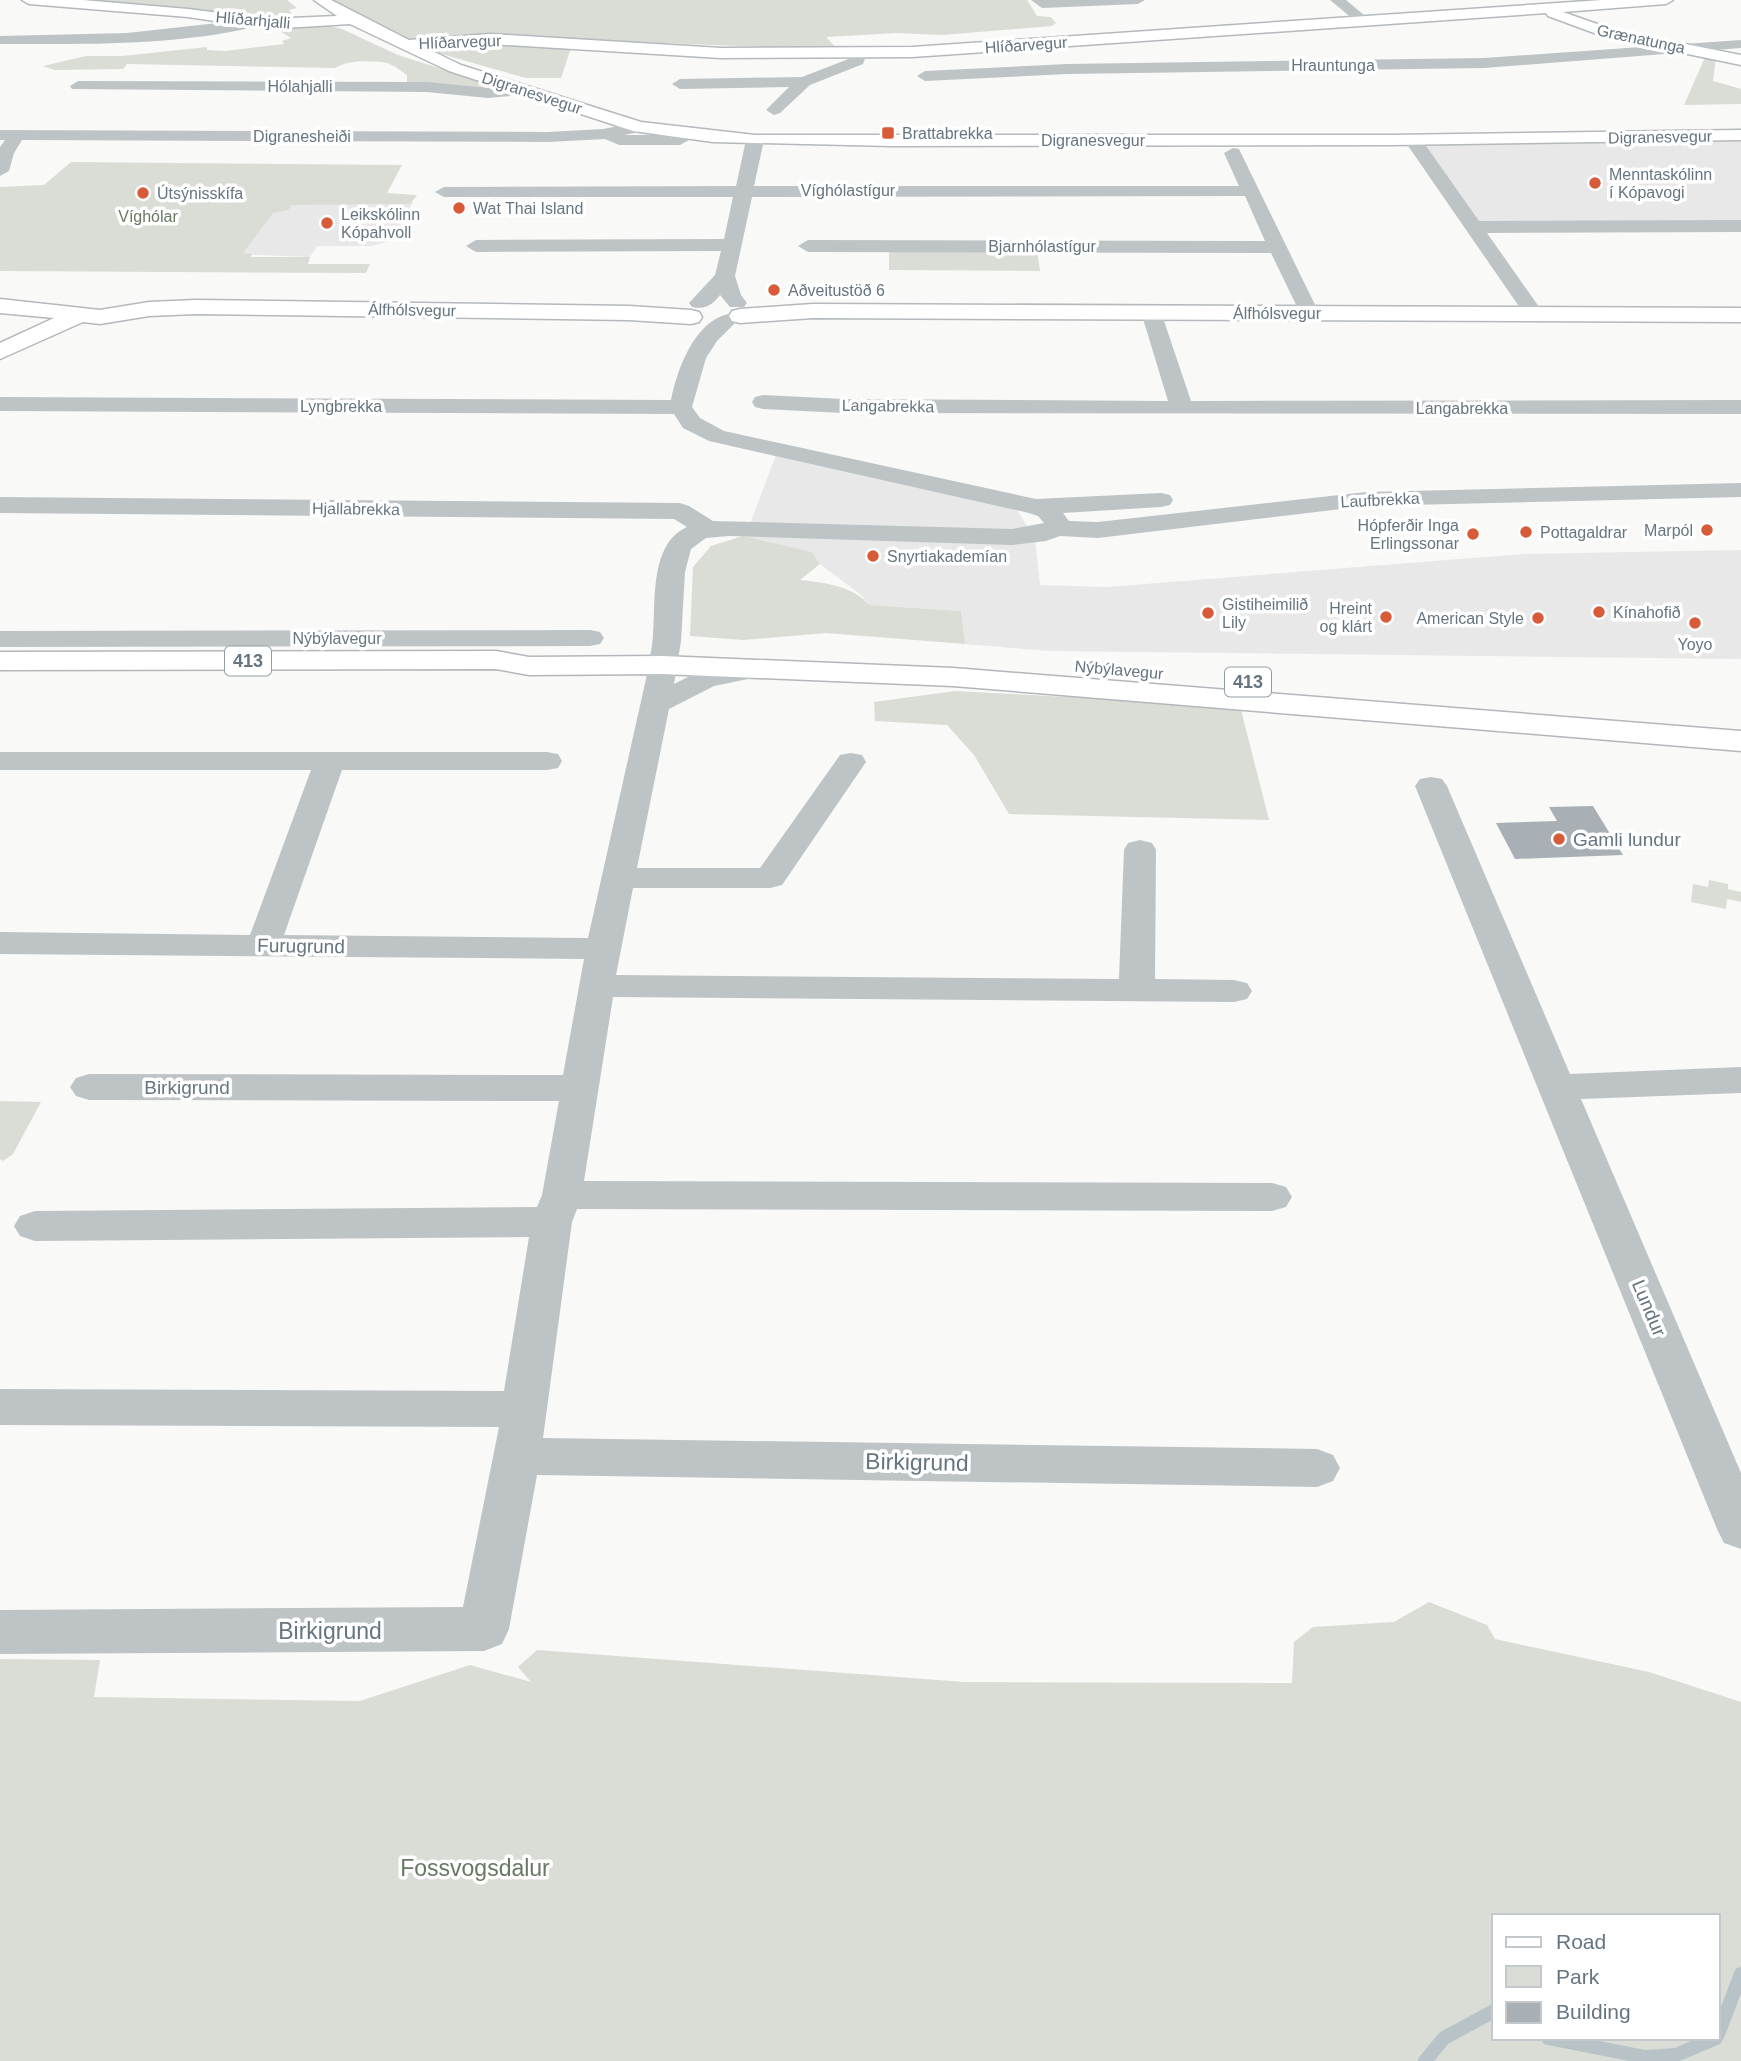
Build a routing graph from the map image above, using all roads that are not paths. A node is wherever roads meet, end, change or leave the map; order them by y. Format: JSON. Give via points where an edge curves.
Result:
{"nodes":[{"id":1,"x":29,"y":0,"type":"edge"},
{"id":2,"x":313,"y":0,"type":"edge"},
{"id":3,"x":321,"y":0,"type":"edge"},
{"id":4,"x":1038,"y":0,"type":"edge"},
{"id":5,"x":1138,"y":0,"type":"edge"},
{"id":6,"x":1337,"y":0,"type":"edge"},
{"id":7,"x":1666,"y":0,"type":"edge"},
{"id":8,"x":1545,"y":9,"type":"junction"},
{"id":9,"x":352,"y":19,"type":"junction"},
{"id":10,"x":1364,"y":21,"type":"junction"},
{"id":11,"x":333,"y":22,"type":"junction"},
{"id":12,"x":254,"y":23,"type":"junction"},
{"id":13,"x":11,"y":25,"type":"dead end"},
{"id":14,"x":146,"y":36,"type":"junction"},
{"id":15,"x":0,"y":40,"type":"edge"},
{"id":16,"x":1741,"y":44,"type":"edge"},
{"id":17,"x":404,"y":45,"type":"junction"},
{"id":18,"x":387,"y":48,"type":"junction"},
{"id":19,"x":1680,"y":48,"type":"junction"},
{"id":20,"x":859,"y":53,"type":"junction"},
{"id":21,"x":1741,"y":60,"type":"edge"},
{"id":22,"x":455,"y":68,"type":"junction"},
{"id":23,"x":925,"y":76,"type":"dead end"},
{"id":24,"x":804,"y":82,"type":"junction"},
{"id":25,"x":680,"y":84,"type":"dead end"},
{"id":26,"x":78,"y":86,"type":"dead end"},
{"id":27,"x":522,"y":90,"type":"junction"},
{"id":28,"x":774,"y":110,"type":"dead end"},
{"id":29,"x":639,"y":127,"type":"junction"},
{"id":30,"x":603,"y":134,"type":"junction"},
{"id":31,"x":5,"y":135,"type":"edge"},
{"id":32,"x":1741,"y":135,"type":"edge"},
{"id":33,"x":680,"y":140,"type":"dead end"},
{"id":34,"x":1413,"y":140,"type":"junction"},
{"id":35,"x":755,"y":141,"type":"junction"},
{"id":36,"x":1233,"y":153,"type":"dead end"},
{"id":37,"x":0,"y":171,"type":"edge"},
{"id":38,"x":744,"y":190,"type":"junction"},
{"id":39,"x":1251,"y":191,"type":"junction"},
{"id":40,"x":444,"y":192,"type":"dead end"},
{"id":41,"x":1741,"y":226,"type":"edge"},
{"id":42,"x":1473,"y":227,"type":"junction"},
{"id":43,"x":731,"y":244,"type":"junction"},
{"id":44,"x":476,"y":246,"type":"dead end"},
{"id":45,"x":808,"y":246,"type":"dead end"},
{"id":46,"x":1276,"y":247,"type":"junction"},
{"id":47,"x":725,"y":276,"type":"junction"},
{"id":48,"x":0,"y":306,"type":"edge"},
{"id":49,"x":694,"y":311,"type":"junction"},
{"id":50,"x":736,"y":311,"type":"junction"},
{"id":51,"x":1151,"y":312,"type":"junction"},
{"id":52,"x":102,"y":313,"type":"junction"},
{"id":53,"x":1309,"y":313,"type":"junction"},
{"id":54,"x":1534,"y":314,"type":"junction"},
{"id":55,"x":1741,"y":315,"type":"edge"},
{"id":56,"x":699,"y":350,"type":"junction"},
{"id":57,"x":0,"y":352,"type":"edge"},
{"id":58,"x":0,"y":360,"type":"edge"},
{"id":59,"x":763,"y":402,"type":"dead end"},
{"id":60,"x":0,"y":404,"type":"edge"},
{"id":61,"x":681,"y":407,"type":"junction"},
{"id":62,"x":1741,"y":407,"type":"edge"},
{"id":63,"x":1182,"y":408,"type":"junction"},
{"id":64,"x":1741,"y":490,"type":"edge"},
{"id":65,"x":1271,"y":494,"type":"dead end"},
{"id":66,"x":0,"y":505,"type":"edge"},
{"id":67,"x":1036,"y":507,"type":"junction"},
{"id":68,"x":1055,"y":528,"type":"junction"},
{"id":69,"x":706,"y":530,"type":"junction"},
{"id":70,"x":590,"y":638,"type":"dead end"},
{"id":71,"x":0,"y":639,"type":"edge"},
{"id":72,"x":664,"y":658,"type":"junction"},
{"id":73,"x":0,"y":661,"type":"edge"},
{"id":74,"x":762,"y":668,"type":"junction"},
{"id":75,"x":656,"y":704,"type":"junction"},
{"id":76,"x":1741,"y":721,"type":"edge"},
{"id":77,"x":1741,"y":741,"type":"edge"},
{"id":78,"x":0,"y":761,"type":"edge"},
{"id":79,"x":330,"y":761,"type":"junction"},
{"id":80,"x":547,"y":761,"type":"dead end"},
{"id":81,"x":851,"y":762,"type":"dead end"},
{"id":82,"x":1432,"y":786,"type":"dead end"},
{"id":83,"x":1140,"y":850,"type":"dead end"},
{"id":84,"x":618,"y":878,"type":"junction"},
{"id":85,"x":0,"y":943,"type":"edge"},
{"id":86,"x":263,"y":946,"type":"junction"},
{"id":87,"x":599,"y":967,"type":"junction"},
{"id":88,"x":1137,"y":990,"type":"junction"},
{"id":89,"x":1234,"y":991,"type":"dead end"},
{"id":90,"x":1741,"y":1080,"type":"edge"},
{"id":91,"x":89,"y":1087,"type":"dead end"},
{"id":92,"x":1557,"y":1087,"type":"junction"},
{"id":93,"x":579,"y":1088,"type":"junction"},
{"id":94,"x":1272,"y":1197,"type":"dead end"},
{"id":95,"x":557,"y":1209,"type":"junction"},
{"id":96,"x":35,"y":1226,"type":"dead end"},
{"id":97,"x":0,"y":1407,"type":"edge"},
{"id":98,"x":525,"y":1409,"type":"junction"},
{"id":99,"x":517,"y":1455,"type":"junction"},
{"id":100,"x":1317,"y":1468,"type":"dead end"},
{"id":101,"x":1741,"y":1530,"type":"edge"},
{"id":102,"x":0,"y":1632,"type":"edge"}],
"edges":[{"from":1,"to":12,"type":"street","name":"Hlíðarhjalli"},
{"from":2,"to":11,"type":"street","name":"Digranesvegur"},
{"from":3,"to":9,"type":"street","name":"Digranesvegur"},
{"from":4,"to":5,"type":"street","via":[[1042,4]]},
{"from":6,"to":10,"type":"street"},
{"from":7,"to":8,"type":"street","name":"Hlíðarvegur"},
{"from":8,"to":10,"type":"street","name":"Hlíðarvegur"},
{"from":8,"to":19,"type":"street","name":"Grænatunga","via":[[1592,29]]},
{"from":9,"to":11,"type":"street","name":"Hlíðarhjalli"},
{"from":9,"to":17,"type":"street","name":"Digranesvegur"},
{"from":10,"to":20,"type":"street","name":"Hlíðarvegur","via":[[1032,46]]},
{"from":11,"to":12,"type":"street","name":"Hlíðarhjalli"},
{"from":11,"to":18,"type":"street","name":"Digranesvegur"},
{"from":12,"to":14,"type":"street"},
{"from":13,"to":14,"type":"street","via":[[89,27]]},
{"from":14,"to":15,"type":"street"},
{"from":16,"to":19,"type":"street","name":"Hrauntunga"},
{"from":17,"to":18,"type":"street","name":"Hlíðarvegur"},
{"from":17,"to":20,"type":"street","name":"Hlíðarvegur","via":[[491,39],[721,53]]},
{"from":17,"to":22,"type":"street","name":"Digranesvegur"},
{"from":18,"to":22,"type":"street","name":"Digranesvegur"},
{"from":19,"to":21,"type":"street","name":"Grænatunga"},
{"from":19,"to":23,"type":"street","name":"Hrauntunga","via":[[1467,64],[1067,69]]},
{"from":20,"to":24,"type":"street","via":[[858,61]]},
{"from":22,"to":27,"type":"street","name":"Digranesvegur"},
{"from":24,"to":25,"type":"street"},
{"from":24,"to":28,"type":"street"},
{"from":26,"to":27,"type":"street","name":"Hólahjalli"},
{"from":27,"to":29,"type":"street","name":"Digranesvegur"},
{"from":29,"to":30,"type":"street","name":"Digranesheiði"},
{"from":29,"to":35,"type":"street","name":"Digranesvegur"},
{"from":30,"to":31,"type":"street","name":"Digranesheiði"},
{"from":30,"to":33,"type":"street","name":"Digranesheiði","via":[[619,140]]},
{"from":31,"to":37,"type":"street"},
{"from":32,"to":34,"type":"street","name":"Digranesvegur"},
{"from":34,"to":35,"type":"street","name":"Digranesvegur"},
{"from":34,"to":42,"type":"street"},
{"from":35,"to":38,"type":"street"},
{"from":36,"to":39,"type":"street"},
{"from":38,"to":39,"type":"street","name":"Víghólastígur"},
{"from":38,"to":40,"type":"street","name":"Víghólastígur"},
{"from":38,"to":43,"type":"street"},
{"from":39,"to":46,"type":"street"},
{"from":41,"to":42,"type":"street"},
{"from":42,"to":54,"type":"street"},
{"from":43,"to":44,"type":"street"},
{"from":43,"to":47,"type":"street"},
{"from":45,"to":46,"type":"street","name":"Bjarnhólastígur"},
{"from":46,"to":53,"type":"street"},
{"from":47,"to":49,"type":"street"},
{"from":47,"to":50,"type":"street"},
{"from":48,"to":52,"type":"street","name":"Álfhólsvegur"},
{"from":49,"to":50,"type":"street","name":"Álfhólsvegur","via":[[723,301]]},
{"from":49,"to":52,"type":"street","name":"Álfhólsvegur","via":[[196,307]]},
{"from":49,"to":56,"type":"street"},
{"from":50,"to":51,"type":"street","name":"Álfhólsvegur"},
{"from":50,"to":56,"type":"street"},
{"from":51,"to":53,"type":"street","name":"Álfhólsvegur"},
{"from":51,"to":63,"type":"street"},
{"from":52,"to":57,"type":"street"},
{"from":52,"to":58,"type":"street"},
{"from":53,"to":54,"type":"street","name":"Álfhólsvegur"},
{"from":54,"to":55,"type":"street","name":"Álfhólsvegur"},
{"from":56,"to":61,"type":"street"},
{"from":59,"to":63,"type":"street","name":"Langabrekka"},
{"from":60,"to":61,"type":"street","name":"Lyngbrekka"},
{"from":61,"to":67,"type":"street","via":[[691,423],[717,436]]},
{"from":62,"to":63,"type":"street","name":"Langabrekka"},
{"from":64,"to":68,"type":"street","name":"Laufbrekka","via":[[1366,499],[1098,530]]},
{"from":65,"to":67,"type":"street"},
{"from":66,"to":69,"type":"street","name":"Hjallabrekka","via":[[680,511]]},
{"from":67,"to":68,"type":"street","via":[[1055,517]]},
{"from":68,"to":69,"type":"street","via":[[1012,537],[752,527]]},
{"from":69,"to":72,"type":"street","via":[[683,541],[674,557]]},
{"from":70,"to":71,"type":"street","name":"Nýbýlavegur"},
{"from":72,"to":73,"type":"street","name":"Nýbýlavegur","number":"413","via":[[529,666],[496,660]]},
{"from":72,"to":74,"type":"street","name":"Nýbýlavegur","number":"413"},
{"from":72,"to":75,"type":"street","name":"Birkigrund"},
{"from":72,"to":76,"type":"street","name":"Nýbýlavegur","number":"413","via":[[808,652],[1038,663]]},
{"from":74,"to":75,"type":"street","via":[[706,678]]},
{"from":74,"to":77,"type":"street","name":"Nýbýlavegur","number":"413","via":[[999,680]]},
{"from":75,"to":84,"type":"street","name":"Birkigrund"},
{"from":78,"to":79,"type":"street"},
{"from":79,"to":80,"type":"street"},
{"from":79,"to":86,"type":"street"},
{"from":81,"to":84,"type":"street","via":[[770,878]]},
{"from":82,"to":92,"type":"street","name":"Lundur"},
{"from":83,"to":88,"type":"street"},
{"from":84,"to":87,"type":"street","name":"Birkigrund"},
{"from":85,"to":86,"type":"street","name":"Furugrund"},
{"from":86,"to":87,"type":"street","name":"Furugrund"},
{"from":87,"to":88,"type":"street"},
{"from":87,"to":93,"type":"street","name":"Birkigrund"},
{"from":88,"to":89,"type":"street"},
{"from":90,"to":92,"type":"street"},
{"from":91,"to":93,"type":"street","name":"Birkigrund"},
{"from":92,"to":101,"type":"street","name":"Lundur"},
{"from":93,"to":95,"type":"street","name":"Birkigrund"},
{"from":94,"to":95,"type":"street"},
{"from":95,"to":96,"type":"street"},
{"from":95,"to":98,"type":"street","name":"Birkigrund"},
{"from":97,"to":98,"type":"street"},
{"from":98,"to":99,"type":"street","name":"Birkigrund"},
{"from":99,"to":100,"type":"street","name":"Birkigrund"},
{"from":99,"to":102,"type":"street","name":"Birkigrund","via":[[484,1629]]}]}
